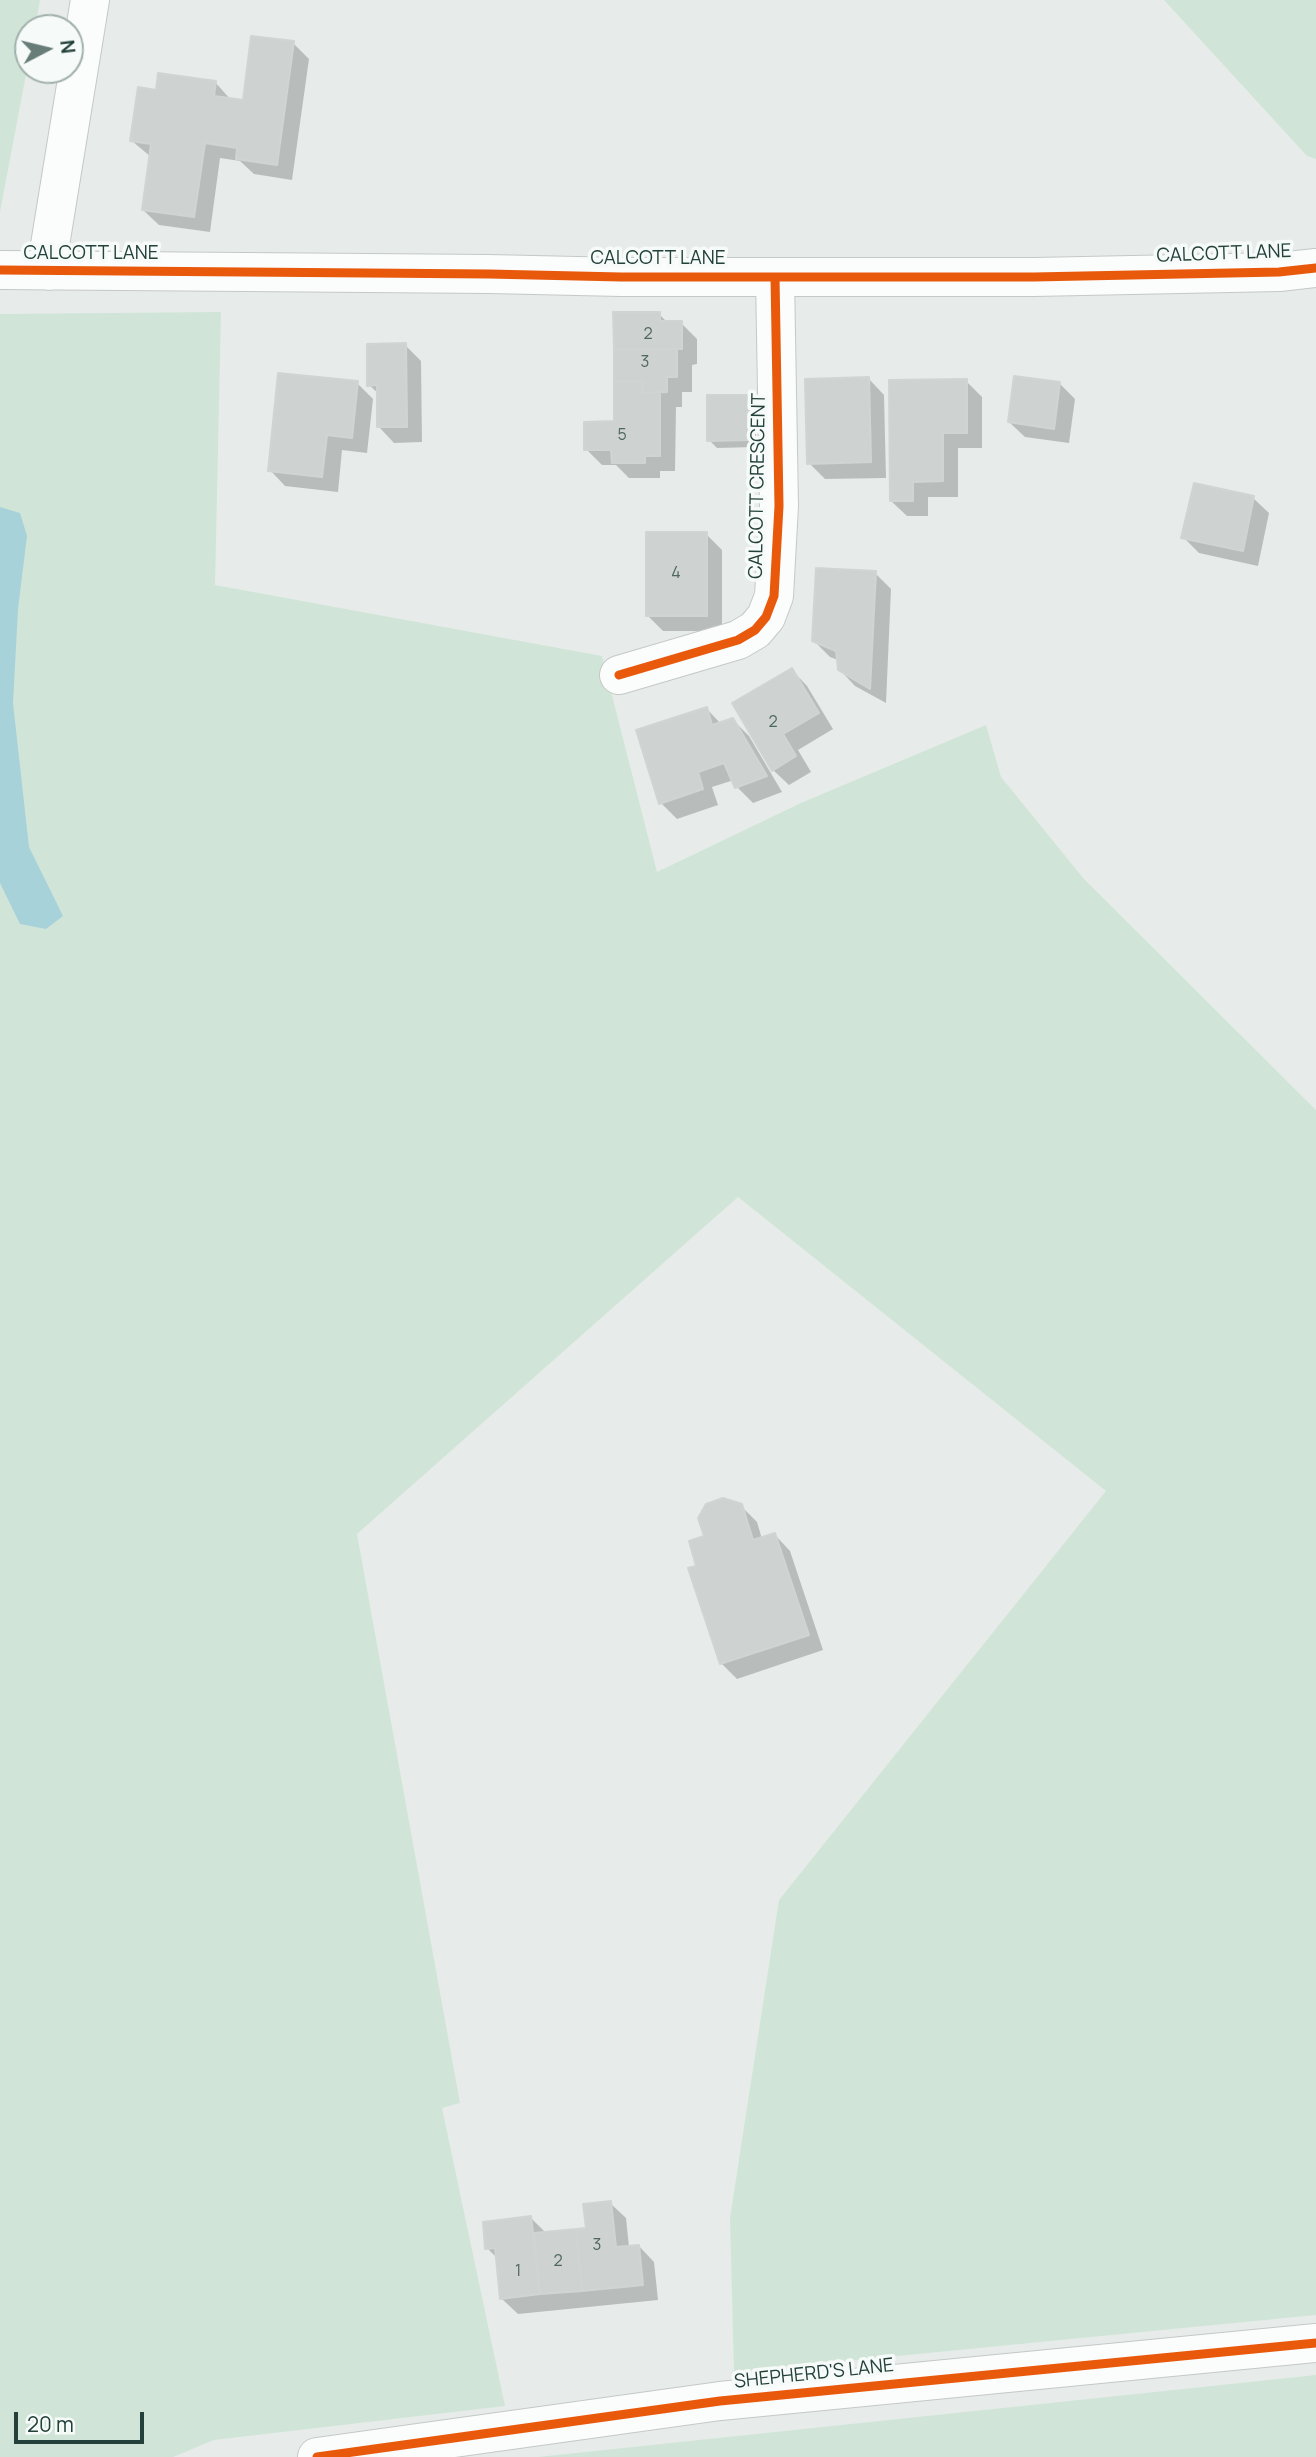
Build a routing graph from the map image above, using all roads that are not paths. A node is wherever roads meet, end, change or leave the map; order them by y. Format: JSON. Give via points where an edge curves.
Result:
{"nodes":[{"id":1,"x":90,"y":0,"type":"edge"},
{"id":2,"x":1316,"y":268,"type":"edge"},
{"id":3,"x":0,"y":271,"type":"edge"},
{"id":4,"x":49,"y":271,"type":"junction"},
{"id":5,"x":775,"y":277,"type":"junction"},
{"id":6,"x":619,"y":675,"type":"dead end"},
{"id":7,"x":1316,"y":2343,"type":"edge"},
{"id":8,"x":317,"y":2457,"type":"edge"}],
"edges":[{"from":1,"to":4,"type":"street"},
{"from":2,"to":5,"type":"street","name":"CALCOTT LANE","via":[[1034,277]]},
{"from":3,"to":4,"type":"street","name":"CALCOTT LANE"},
{"from":4,"to":5,"type":"street","name":"CALCOTT LANE"},
{"from":5,"to":6,"type":"street","name":"CALCOTT CRESCENT","via":[[779,506],[774,596],[766,617],[737,640]]},
{"from":7,"to":8,"type":"street","name":"SHEPHERD'S LANE","via":[[720,2401]]}]}
